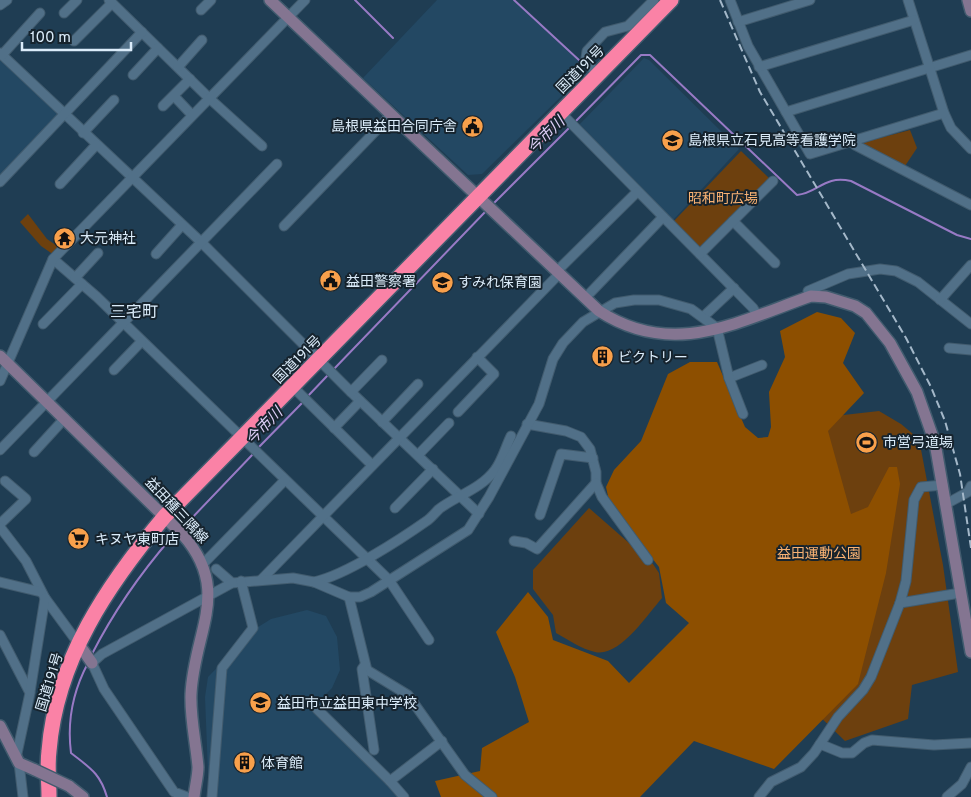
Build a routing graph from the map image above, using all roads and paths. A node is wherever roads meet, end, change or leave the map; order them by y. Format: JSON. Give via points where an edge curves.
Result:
{"nodes":[{"id":1,"x":7,"y":0,"type":"edge"},
{"id":2,"x":77,"y":0,"type":"edge"},
{"id":3,"x":211,"y":0,"type":"edge"},
{"id":4,"x":270,"y":0,"type":"edge"},
{"id":5,"x":305,"y":0,"type":"edge"},
{"id":6,"x":654,"y":0,"type":"edge"},
{"id":7,"x":671,"y":0,"type":"edge"},
{"id":8,"x":730,"y":0,"type":"edge"},
{"id":9,"x":810,"y":0,"type":"edge"},
{"id":10,"x":908,"y":0,"type":"edge"},
{"id":11,"x":968,"y":0,"type":"edge"},
{"id":12,"x":110,"y":2,"type":"edge"},
{"id":13,"x":0,"y":5,"type":"edge"},
{"id":14,"x":201,"y":10,"type":"dead end"},
{"id":15,"x":971,"y":11,"type":"edge"},
{"id":16,"x":40,"y":13,"type":"dead end"},
{"id":17,"x":64,"y":13,"type":"dead end"},
{"id":18,"x":288,"y":17,"type":"junction"},
{"id":19,"x":914,"y":20,"type":"junction"},
{"id":20,"x":738,"y":22,"type":"junction"},
{"id":21,"x":142,"y":32,"type":"junction"},
{"id":22,"x":202,"y":40,"type":"dead end"},
{"id":23,"x":74,"y":41,"type":"dead end"},
{"id":24,"x":158,"y":48,"type":"junction"},
{"id":25,"x":1,"y":54,"type":"edge"},
{"id":26,"x":971,"y":56,"type":"edge"},
{"id":27,"x":759,"y":67,"type":"junction"},
{"id":28,"x":178,"y":68,"type":"junction"},
{"id":29,"x":931,"y":68,"type":"junction"},
{"id":30,"x":134,"y":74,"type":"dead end"},
{"id":31,"x":598,"y":74,"type":"junction"},
{"id":32,"x":190,"y":79,"type":"junction"},
{"id":33,"x":174,"y":96,"type":"junction"},
{"id":34,"x":209,"y":98,"type":"junction"},
{"id":35,"x":114,"y":100,"type":"dead end"},
{"id":36,"x":163,"y":106,"type":"dead end"},
{"id":37,"x":560,"y":112,"type":"junction"},
{"id":38,"x":786,"y":112,"type":"junction"},
{"id":39,"x":944,"y":113,"type":"junction"},
{"id":40,"x":64,"y":115,"type":"junction"},
{"id":41,"x":192,"y":115,"type":"junction"},
{"id":42,"x":391,"y":115,"type":"junction"},
{"id":43,"x":83,"y":133,"type":"junction"},
{"id":44,"x":853,"y":141,"type":"junction"},
{"id":45,"x":96,"y":145,"type":"junction"},
{"id":46,"x":262,"y":146,"type":"dead end"},
{"id":47,"x":971,"y":148,"type":"edge"},
{"id":48,"x":277,"y":164,"type":"dead end"},
{"id":49,"x":131,"y":178,"type":"junction"},
{"id":50,"x":773,"y":181,"type":"dead end"},
{"id":51,"x":0,"y":182,"type":"edge"},
{"id":52,"x":60,"y":184,"type":"dead end"},
{"id":53,"x":637,"y":192,"type":"junction"},
{"id":54,"x":478,"y":198,"type":"junction"},
{"id":55,"x":971,"y":205,"type":"edge"},
{"id":56,"x":663,"y":217,"type":"junction"},
{"id":57,"x":733,"y":221,"type":"junction"},
{"id":58,"x":182,"y":225,"type":"junction"},
{"id":59,"x":284,"y":226,"type":"dead end"},
{"id":60,"x":201,"y":242,"type":"junction"},
{"id":61,"x":98,"y":253,"type":"dead end"},
{"id":62,"x":156,"y":254,"type":"dead end"},
{"id":63,"x":700,"y":254,"type":"junction"},
{"id":64,"x":53,"y":259,"type":"junction"},
{"id":65,"x":775,"y":263,"type":"dead end"},
{"id":66,"x":971,"y":265,"type":"edge"},
{"id":67,"x":561,"y":269,"type":"junction"},
{"id":68,"x":78,"y":281,"type":"junction"},
{"id":69,"x":734,"y":288,"type":"junction"},
{"id":70,"x":590,"y":293,"type":"dead end"},
{"id":71,"x":811,"y":296,"type":"junction"},
{"id":72,"x":940,"y":300,"type":"junction"},
{"id":73,"x":599,"y":311,"type":"junction"},
{"id":74,"x":757,"y":315,"type":"junction"},
{"id":75,"x":703,"y":317,"type":"junction"},
{"id":76,"x":43,"y":324,"type":"dead end"},
{"id":77,"x":123,"y":324,"type":"junction"},
{"id":78,"x":971,"y":324,"type":"edge"},
{"id":79,"x":716,"y":328,"type":"junction"},
{"id":80,"x":141,"y":342,"type":"junction"},
{"id":81,"x":949,"y":348,"type":"dead end"},
{"id":82,"x":971,"y":350,"type":"edge"},
{"id":83,"x":477,"y":357,"type":"junction"},
{"id":84,"x":320,"y":359,"type":"junction"},
{"id":85,"x":4,"y":360,"type":"edge"},
{"id":86,"x":382,"y":360,"type":"dead end"},
{"id":87,"x":762,"y":364,"type":"dead end"},
{"id":88,"x":114,"y":370,"type":"dead end"},
{"id":89,"x":729,"y":378,"type":"junction"},
{"id":90,"x":0,"y":381,"type":"edge"},
{"id":91,"x":418,"y":384,"type":"dead end"},
{"id":92,"x":292,"y":386,"type":"junction"},
{"id":93,"x":351,"y":392,"type":"junction"},
{"id":94,"x":47,"y":401,"type":"junction"},
{"id":95,"x":360,"y":401,"type":"junction"},
{"id":96,"x":458,"y":412,"type":"dead end"},
{"id":97,"x":743,"y":414,"type":"dead end"},
{"id":98,"x":65,"y":418,"type":"junction"},
{"id":99,"x":382,"y":422,"type":"junction"},
{"id":100,"x":449,"y":423,"type":"dead end"},
{"id":101,"x":527,"y":424,"type":"junction"},
{"id":102,"x":334,"y":428,"type":"junction"},
{"id":103,"x":511,"y":436,"type":"dead end"},
{"id":104,"x":400,"y":437,"type":"junction"},
{"id":105,"x":242,"y":439,"type":"junction"},
{"id":106,"x":0,"y":450,"type":"edge"},
{"id":107,"x":34,"y":452,"type":"dead end"},
{"id":108,"x":418,"y":455,"type":"junction"},
{"id":109,"x":593,"y":458,"type":"junction"},
{"id":110,"x":372,"y":465,"type":"junction"},
{"id":111,"x":433,"y":469,"type":"junction"},
{"id":112,"x":285,"y":480,"type":"junction"},
{"id":113,"x":5,"y":482,"type":"dead end"},
{"id":114,"x":596,"y":483,"type":"junction"},
{"id":115,"x":943,"y":485,"type":"junction"},
{"id":116,"x":971,"y":486,"type":"edge"},
{"id":117,"x":460,"y":496,"type":"junction"},
{"id":118,"x":946,"y":504,"type":"junction"},
{"id":119,"x":395,"y":508,"type":"dead end"},
{"id":120,"x":479,"y":514,"type":"junction"},
{"id":121,"x":540,"y":515,"type":"dead end"},
{"id":122,"x":165,"y":516,"type":"junction"},
{"id":123,"x":322,"y":517,"type":"junction"},
{"id":124,"x":0,"y":525,"type":"edge"},
{"id":125,"x":514,"y":541,"type":"dead end"},
{"id":126,"x":366,"y":558,"type":"junction"},
{"id":127,"x":648,"y":560,"type":"dead end"},
{"id":128,"x":203,"y":564,"type":"junction"},
{"id":129,"x":216,"y":569,"type":"dead end"},
{"id":130,"x":261,"y":580,"type":"junction"},
{"id":131,"x":389,"y":580,"type":"junction"},
{"id":132,"x":0,"y":582,"type":"edge"},
{"id":133,"x":237,"y":582,"type":"junction"},
{"id":134,"x":314,"y":582,"type":"junction"},
{"id":135,"x":960,"y":593,"type":"junction"},
{"id":136,"x":43,"y":595,"type":"junction"},
{"id":137,"x":209,"y":597,"type":"junction"},
{"id":138,"x":349,"y":597,"type":"junction"},
{"id":139,"x":900,"y":602,"type":"junction"},
{"id":140,"x":0,"y":635,"type":"edge"},
{"id":141,"x":429,"y":640,"type":"dead end"},
{"id":142,"x":78,"y":643,"type":"junction"},
{"id":143,"x":971,"y":652,"type":"edge"},
{"id":144,"x":92,"y":663,"type":"junction"},
{"id":145,"x":365,"y":664,"type":"junction"},
{"id":146,"x":30,"y":692,"type":"junction"},
{"id":147,"x":317,"y":708,"type":"dead end"},
{"id":148,"x":0,"y":726,"type":"edge"},
{"id":149,"x":442,"y":741,"type":"junction"},
{"id":150,"x":971,"y":743,"type":"edge"},
{"id":151,"x":820,"y":744,"type":"junction"},
{"id":152,"x":374,"y":750,"type":"dead end"},
{"id":153,"x":17,"y":761,"type":"junction"},
{"id":154,"x":971,"y":767,"type":"edge"},
{"id":155,"x":390,"y":781,"type":"junction"},
{"id":156,"x":23,"y":797,"type":"edge"},
{"id":157,"x":49,"y":797,"type":"edge"},
{"id":158,"x":83,"y":797,"type":"edge"},
{"id":159,"x":187,"y":797,"type":"edge"},
{"id":160,"x":194,"y":797,"type":"edge"},
{"id":161,"x":212,"y":797,"type":"edge"},
{"id":162,"x":404,"y":797,"type":"edge"},
{"id":163,"x":492,"y":797,"type":"edge"},
{"id":164,"x":759,"y":797,"type":"edge"},
{"id":165,"x":947,"y":797,"type":"edge"}],
"edges":[{"from":1,"to":13,"type":"street"},
{"from":2,"to":17,"type":"street"},
{"from":3,"to":14,"type":"street"},
{"from":4,"to":18,"type":"street"},
{"from":5,"to":18,"type":"street"},
{"from":6,"to":31,"type":"street","via":[[628,26],[605,32],[588,51],[589,65]]},
{"from":7,"to":31,"type":"highway","name":"国道191号"},
{"from":8,"to":20,"type":"street"},
{"from":9,"to":20,"type":"street"},
{"from":10,"to":19,"type":"street"},
{"from":11,"to":15,"type":"street"},
{"from":12,"to":21,"type":"street"},
{"from":12,"to":23,"type":"street"},
{"from":16,"to":25,"type":"street"},
{"from":18,"to":34,"type":"street"},
{"from":18,"to":42,"type":"street"},
{"from":19,"to":27,"type":"street"},
{"from":19,"to":29,"type":"street"},
{"from":20,"to":27,"type":"street"},
{"from":21,"to":24,"type":"street"},
{"from":21,"to":40,"type":"street"},
{"from":22,"to":28,"type":"street"},
{"from":24,"to":28,"type":"street"},
{"from":24,"to":30,"type":"street"},
{"from":25,"to":40,"type":"street"},
{"from":26,"to":29,"type":"street"},
{"from":27,"to":38,"type":"street"},
{"from":28,"to":32,"type":"street"},
{"from":29,"to":38,"type":"street"},
{"from":29,"to":39,"type":"street"},
{"from":31,"to":37,"type":"highway","name":"国道191号"},
{"from":32,"to":33,"type":"street"},
{"from":32,"to":34,"type":"street"},
{"from":33,"to":36,"type":"street"},
{"from":33,"to":41,"type":"street"},
{"from":34,"to":41,"type":"street"},
{"from":34,"to":46,"type":"street"},
{"from":35,"to":43,"type":"street"},
{"from":37,"to":53,"type":"street","via":[[604,154]]},
{"from":37,"to":54,"type":"highway","name":"国道191号"},
{"from":38,"to":44,"type":"street","via":[[810,154]]},
{"from":39,"to":44,"type":"street"},
{"from":39,"to":47,"type":"street","via":[[951,128]]},
{"from":40,"to":43,"type":"street"},
{"from":40,"to":51,"type":"street"},
{"from":41,"to":49,"type":"street"},
{"from":42,"to":54,"type":"street"},
{"from":42,"to":59,"type":"street"},
{"from":43,"to":45,"type":"street"},
{"from":44,"to":55,"type":"street","via":[[855,145]]},
{"from":45,"to":49,"type":"street"},
{"from":45,"to":52,"type":"street"},
{"from":48,"to":60,"type":"street"},
{"from":49,"to":58,"type":"street"},
{"from":49,"to":64,"type":"street"},
{"from":50,"to":57,"type":"street"},
{"from":53,"to":56,"type":"street"},
{"from":53,"to":67,"type":"street"},
{"from":54,"to":67,"type":"street"},
{"from":54,"to":84,"type":"highway","name":"国道191号"},
{"from":56,"to":63,"type":"street"},
{"from":56,"to":70,"type":"street"},
{"from":57,"to":63,"type":"street"},
{"from":57,"to":65,"type":"street"},
{"from":58,"to":60,"type":"street"},
{"from":58,"to":62,"type":"street"},
{"from":60,"to":77,"type":"street"},
{"from":60,"to":84,"type":"street"},
{"from":61,"to":68,"type":"street"},
{"from":63,"to":69,"type":"street"},
{"from":64,"to":68,"type":"street"},
{"from":64,"to":85,"type":"street"},
{"from":66,"to":72,"type":"street"},
{"from":67,"to":73,"type":"street"},
{"from":67,"to":83,"type":"street"},
{"from":68,"to":76,"type":"street"},
{"from":68,"to":77,"type":"street"},
{"from":69,"to":74,"type":"street"},
{"from":69,"to":75,"type":"street"},
{"from":71,"to":72,"type":"street","via":[[808,292],[848,274],[880,269],[905,275]]},
{"from":71,"to":74,"type":"street"},
{"from":71,"to":115,"type":"street","via":[[855,306],[866,313],[885,337],[917,392],[935,443]]},
{"from":72,"to":78,"type":"street"},
{"from":73,"to":75,"type":"street","via":[[625,302],[659,300],[691,309]]},
{"from":73,"to":79,"type":"street","via":[[618,323],[648,333],[670,336]]},
{"from":73,"to":101,"type":"street","via":[[572,334],[553,358],[539,404]]},
{"from":74,"to":79,"type":"street"},
{"from":75,"to":79,"type":"street"},
{"from":77,"to":80,"type":"street"},
{"from":77,"to":94,"type":"street"},
{"from":79,"to":89,"type":"street"},
{"from":80,"to":88,"type":"street"},
{"from":80,"to":105,"type":"street"},
{"from":81,"to":82,"type":"street"},
{"from":83,"to":96,"type":"street","via":[[494,374]]},
{"from":83,"to":104,"type":"street"},
{"from":84,"to":92,"type":"highway","name":"国道191号"},
{"from":84,"to":93,"type":"street"},
{"from":85,"to":90,"type":"street"},
{"from":85,"to":94,"type":"street","name":"益田種三隅線"},
{"from":86,"to":93,"type":"street"},
{"from":87,"to":89,"type":"street"},
{"from":89,"to":97,"type":"street"},
{"from":91,"to":99,"type":"street"},
{"from":92,"to":102,"type":"street"},
{"from":92,"to":105,"type":"highway","name":"国道191号"},
{"from":93,"to":95,"type":"street"},
{"from":94,"to":98,"type":"street","name":"益田種三隅線"},
{"from":94,"to":106,"type":"street"},
{"from":95,"to":99,"type":"street"},
{"from":95,"to":102,"type":"street"},
{"from":98,"to":107,"type":"street"},
{"from":98,"to":122,"type":"street","name":"益田種三隅線"},
{"from":99,"to":104,"type":"street"},
{"from":100,"to":108,"type":"street"},
{"from":101,"to":109,"type":"street","via":[[581,437]]},
{"from":101,"to":120,"type":"street"},
{"from":102,"to":110,"type":"street"},
{"from":103,"to":117,"type":"street","via":[[495,470]]},
{"from":104,"to":108,"type":"street"},
{"from":104,"to":110,"type":"street"},
{"from":105,"to":112,"type":"street"},
{"from":105,"to":122,"type":"highway","name":"国道191号"},
{"from":108,"to":111,"type":"street"},
{"from":109,"to":114,"type":"street"},
{"from":109,"to":121,"type":"street","via":[[561,454]]},
{"from":110,"to":123,"type":"street"},
{"from":111,"to":117,"type":"street"},
{"from":111,"to":119,"type":"street"},
{"from":112,"to":123,"type":"street"},
{"from":112,"to":128,"type":"street"},
{"from":113,"to":124,"type":"street","via":[[26,499]]},
{"from":114,"to":125,"type":"street","via":[[537,548]]},
{"from":114,"to":127,"type":"street"},
{"from":115,"to":118,"type":"street"},
{"from":115,"to":139,"type":"street","via":[[921,487],[914,500],[906,581]]},
{"from":116,"to":118,"type":"street","via":[[968,492]]},
{"from":117,"to":120,"type":"street"},
{"from":117,"to":126,"type":"street","via":[[400,540]]},
{"from":118,"to":135,"type":"street"},
{"from":120,"to":131,"type":"street","via":[[468,530]]},
{"from":122,"to":128,"type":"street","name":"益田種三隅線","via":[[196,549]]},
{"from":122,"to":142,"type":"highway","name":"国道191号","via":[[123,567]]},
{"from":123,"to":126,"type":"street"},
{"from":123,"to":130,"type":"street"},
{"from":124,"to":136,"type":"street","via":[[26,561]]},
{"from":126,"to":131,"type":"street"},
{"from":126,"to":134,"type":"street","via":[[328,579]]},
{"from":128,"to":137,"type":"street","name":"益田種三隅線"},
{"from":129,"to":133,"type":"street"},
{"from":130,"to":133,"type":"street"},
{"from":130,"to":134,"type":"street","via":[[293,578]]},
{"from":131,"to":138,"type":"street","via":[[366,594]]},
{"from":131,"to":141,"type":"street"},
{"from":132,"to":136,"type":"street"},
{"from":133,"to":137,"type":"street"},
{"from":133,"to":161,"type":"street","via":[[253,628],[222,668]]},
{"from":134,"to":138,"type":"street"},
{"from":135,"to":139,"type":"street"},
{"from":135,"to":143,"type":"street"},
{"from":136,"to":142,"type":"street"},
{"from":136,"to":146,"type":"street"},
{"from":137,"to":144,"type":"street","via":[[102,654]]},
{"from":137,"to":160,"type":"street","name":"益田種三隅線","via":[[194,663],[191,696],[198,769]]},
{"from":138,"to":145,"type":"street"},
{"from":139,"to":151,"type":"street","via":[[871,677]]},
{"from":140,"to":146,"type":"street"},
{"from":142,"to":144,"type":"street"},
{"from":142,"to":157,"type":"highway","name":"国道191号","via":[[66,671],[48,751]]},
{"from":144,"to":159,"type":"street","via":[[104,689],[174,792]]},
{"from":145,"to":149,"type":"street","via":[[367,670],[378,678],[408,695]]},
{"from":145,"to":152,"type":"street","via":[[362,669]]},
{"from":146,"to":153,"type":"street"},
{"from":147,"to":155,"type":"street"},
{"from":148,"to":153,"type":"street"},
{"from":149,"to":155,"type":"street"},
{"from":149,"to":163,"type":"street","via":[[465,775]]},
{"from":150,"to":151,"type":"street","via":[[934,745],[872,740],[852,754]]},
{"from":151,"to":164,"type":"street","via":[[801,767],[771,782]]},
{"from":153,"to":156,"type":"street"},
{"from":153,"to":158,"type":"street","bridge":true},
{"from":154,"to":165,"type":"street","via":[[962,784]]},
{"from":155,"to":162,"type":"street"}]}
